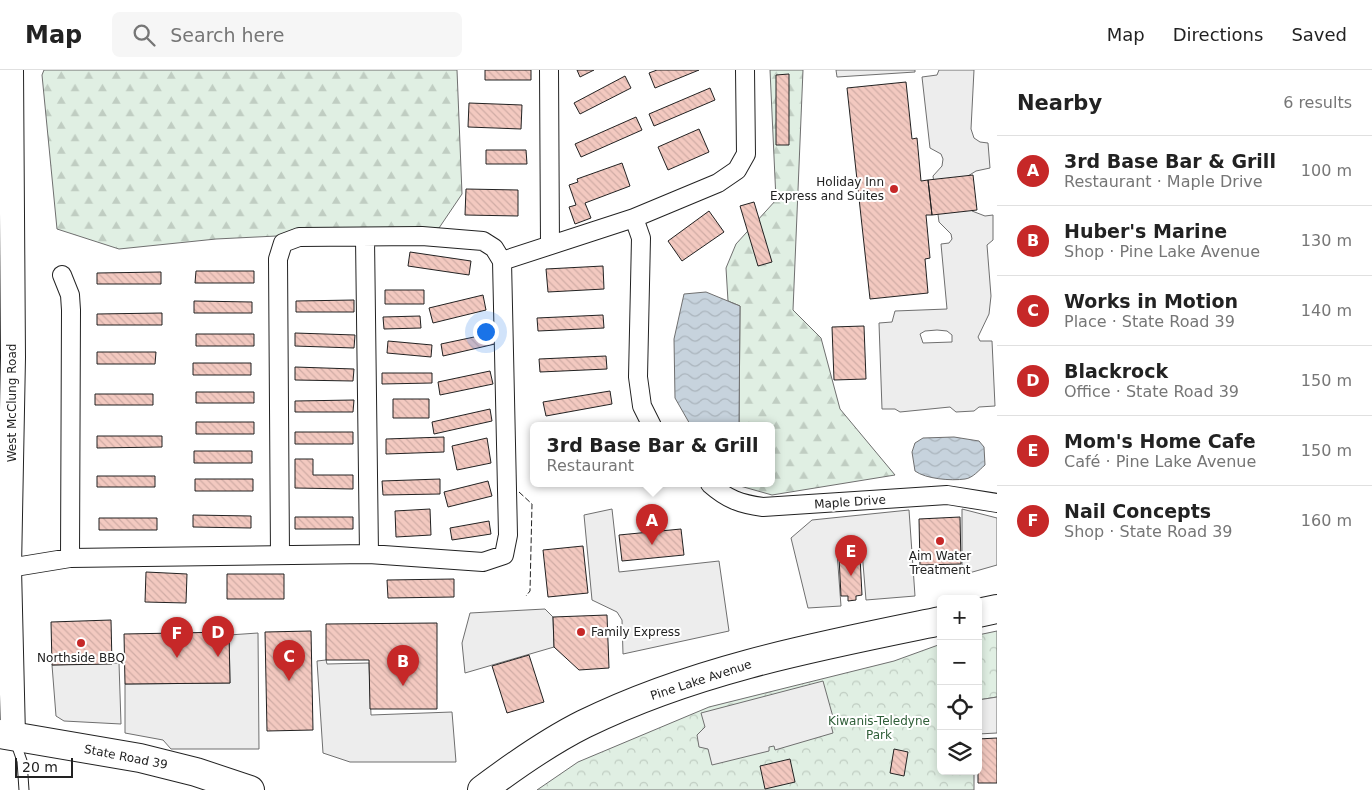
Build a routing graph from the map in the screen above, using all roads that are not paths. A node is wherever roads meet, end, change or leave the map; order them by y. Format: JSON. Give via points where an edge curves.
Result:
{"nodes":[{"id":1,"x":11,"y":70,"type":"edge"},
{"id":2,"x":549,"y":70,"type":"edge"},
{"id":3,"x":745,"y":70,"type":"edge"},
{"id":4,"x":634,"y":218,"type":"junction"},
{"id":5,"x":365,"y":238,"type":"junction"},
{"id":6,"x":550,"y":245,"type":"junction"},
{"id":7,"x":502,"y":261,"type":"junction"},
{"id":8,"x":62,"y":275,"type":"dead end"},
{"id":9,"x":650,"y":422,"type":"edge"},
{"id":10,"x":713,"y":487,"type":"edge"},
{"id":11,"x":997,"y":503,"type":"edge"},
{"id":12,"x":370,"y":554,"type":"junction"},
{"id":13,"x":280,"y":555,"type":"junction"},
{"id":14,"x":70,"y":558,"type":"junction"},
{"id":15,"x":9,"y":568,"type":"junction"},
{"id":16,"x":997,"y":608,"type":"edge"},
{"id":17,"x":982,"y":611,"type":"edge"},
{"id":18,"x":937,"y":621,"type":"edge"},
{"id":19,"x":6,"y":735,"type":"edge"},
{"id":20,"x":24,"y":790,"type":"edge"},
{"id":21,"x":250,"y":790,"type":"edge"},
{"id":22,"x":482,"y":790,"type":"edge"}],
"edges":[{"from":1,"to":15,"type":"street","name":"West McClung Road","via":[[13,357]]},
{"from":2,"to":6,"type":"street"},
{"from":3,"to":4,"type":"street","via":[[746,154],[737,170],[718,183]]},
{"from":4,"to":6,"type":"street"},
{"from":4,"to":9,"type":"street","via":[[641,238],[638,377],[642,406]]},
{"from":5,"to":7,"type":"street","via":[[422,236],[483,241],[494,248]]},
{"from":5,"to":12,"type":"street"},
{"from":5,"to":13,"type":"street","via":[[298,237],[284,243],[278,259]]},
{"from":6,"to":7,"type":"street"},
{"from":7,"to":12,"type":"street","via":[[508,534],[504,554],[483,562]]},
{"from":8,"to":14,"type":"street","via":[[70,295],[71,310]]},
{"from":10,"to":11,"type":"street","name":"Maple Drive","via":[[725,497],[743,505],[763,507],[946,495]]},
{"from":12,"to":13,"type":"street"},
{"from":13,"to":14,"type":"street"},
{"from":14,"to":15,"type":"street"},
{"from":15,"to":19,"type":"street","name":"West McClung Road"},
{"from":16,"to":17,"type":"main road"},
{"from":18,"to":22,"type":"main road","name":"Pine Lake Avenue","via":[[804,650],[717,672],[663,690],[583,725],[509,769]]},
{"from":19,"to":20,"type":"lane","via":[[22,761]]},
{"from":19,"to":21,"type":"main road","name":"State Road 39","via":[[140,758]]}]}
